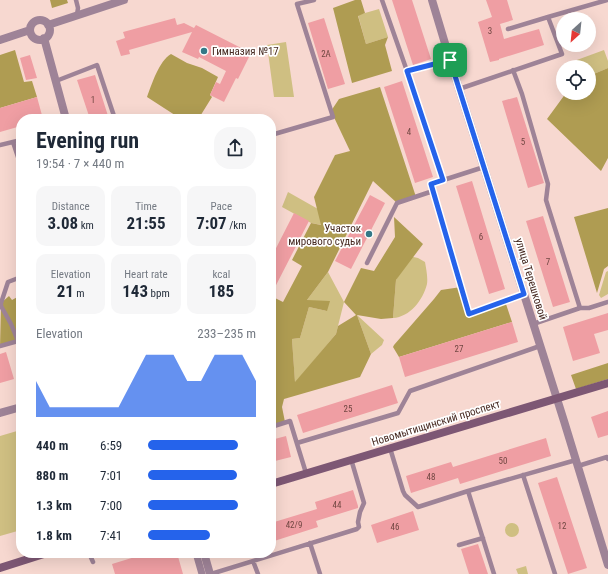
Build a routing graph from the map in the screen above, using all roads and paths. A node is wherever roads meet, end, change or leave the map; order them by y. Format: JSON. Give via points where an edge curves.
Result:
{"nodes":[{"id":1,"x":76,"y":0,"type":"edge"},
{"id":2,"x":124,"y":0,"type":"edge"},
{"id":3,"x":314,"y":0,"type":"edge"},
{"id":4,"x":382,"y":0,"type":"edge"},
{"id":5,"x":432,"y":0,"type":"edge"},
{"id":6,"x":607,"y":0,"type":"edge"},
{"id":7,"x":77,"y":15,"type":"junction"},
{"id":8,"x":548,"y":17,"type":"junction"},
{"id":9,"x":48,"y":25,"type":"junction"},
{"id":10,"x":508,"y":29,"type":"dead end"},
{"id":11,"x":30,"y":30,"type":"junction"},
{"id":12,"x":44,"y":38,"type":"junction"},
{"id":13,"x":0,"y":40,"type":"edge"},
{"id":14,"x":450,"y":60,"type":"junction"},
{"id":15,"x":513,"y":70,"type":"junction"},
{"id":16,"x":407,"y":71,"type":"junction"},
{"id":17,"x":56,"y":81,"type":"junction"},
{"id":18,"x":459,"y":89,"type":"junction"},
{"id":19,"x":65,"y":114,"type":"edge"},
{"id":20,"x":113,"y":114,"type":"edge"},
{"id":21,"x":276,"y":134,"type":"edge"},
{"id":22,"x":16,"y":141,"type":"edge"},
{"id":23,"x":13,"y":142,"type":"junction"},
{"id":24,"x":0,"y":145,"type":"edge"},
{"id":25,"x":16,"y":151,"type":"edge"},
{"id":26,"x":484,"y":167,"type":"junction"},
{"id":27,"x":443,"y":180,"type":"junction"},
{"id":28,"x":433,"y":191,"type":"junction"},
{"id":29,"x":367,"y":263,"type":"dead end"},
{"id":30,"x":16,"y":279,"type":"edge"},
{"id":31,"x":524,"y":294,"type":"junction"},
{"id":32,"x":608,"y":302,"type":"edge"},
{"id":33,"x":1,"y":306,"type":"edge"},
{"id":34,"x":580,"y":308,"type":"junction"},
{"id":35,"x":533,"y":324,"type":"junction"},
{"id":36,"x":16,"y":336,"type":"edge"},
{"id":37,"x":16,"y":342,"type":"edge"},
{"id":38,"x":0,"y":346,"type":"edge"},
{"id":39,"x":540,"y":346,"type":"junction"},
{"id":40,"x":608,"y":383,"type":"edge"},
{"id":41,"x":557,"y":399,"type":"junction"},
{"id":42,"x":16,"y":408,"type":"edge"},
{"id":43,"x":0,"y":413,"type":"edge"},
{"id":44,"x":276,"y":425,"type":"edge"},
{"id":45,"x":297,"y":442,"type":"junction"},
{"id":46,"x":390,"y":448,"type":"junction"},
{"id":47,"x":351,"y":459,"type":"junction"},
{"id":48,"x":608,"y":459,"type":"edge"},
{"id":49,"x":577,"y":463,"type":"junction"},
{"id":50,"x":306,"y":473,"type":"junction"},
{"id":51,"x":523,"y":475,"type":"junction"},
{"id":52,"x":276,"y":482,"type":"edge"},
{"id":53,"x":468,"y":491,"type":"junction"},
{"id":54,"x":483,"y":538,"type":"junction"},
{"id":55,"x":310,"y":543,"type":"junction"},
{"id":56,"x":459,"y":545,"type":"dead end"},
{"id":57,"x":276,"y":554,"type":"edge"},
{"id":58,"x":31,"y":558,"type":"edge"},
{"id":59,"x":91,"y":558,"type":"edge"},
{"id":60,"x":197,"y":558,"type":"edge"},
{"id":61,"x":206,"y":558,"type":"edge"},
{"id":62,"x":262,"y":558,"type":"edge"},
{"id":63,"x":253,"y":561,"type":"junction"},
{"id":64,"x":93,"y":562,"type":"dead end"},
{"id":65,"x":608,"y":565,"type":"edge"},
{"id":66,"x":0,"y":568,"type":"edge"},
{"id":67,"x":202,"y":574,"type":"edge"},
{"id":68,"x":211,"y":574,"type":"edge"},
{"id":69,"x":258,"y":574,"type":"edge"},
{"id":70,"x":320,"y":574,"type":"edge"},
{"id":71,"x":494,"y":574,"type":"edge"},
{"id":72,"x":555,"y":574,"type":"edge"}],
"edges":[{"from":1,"to":7,"type":"lane"},
{"from":2,"to":7,"type":"street"},
{"from":3,"to":21,"type":"lane","via":[[297,4],[334,117]]},
{"from":4,"to":16,"type":"lane"},
{"from":5,"to":14,"type":"street","name":"улица Терешковой"},
{"from":6,"to":8,"type":"lane"},
{"from":7,"to":9,"type":"street"},
{"from":8,"to":10,"type":"lane"},
{"from":8,"to":15,"type":"lane","via":[[562,54]]},
{"from":9,"to":11,"type":"street","via":[[37,20],[31,25]]},
{"from":9,"to":12,"type":"street","via":[[49,31]]},
{"from":11,"to":12,"type":"street","via":[[32,36],[38,40]]},
{"from":11,"to":13,"type":"street"},
{"from":12,"to":17,"type":"street"},
{"from":14,"to":16,"type":"lane"},
{"from":14,"to":18,"type":"street","name":"улица Терешковой"},
{"from":15,"to":18,"type":"lane"},
{"from":15,"to":34,"type":"lane","via":[[548,184],[546,200]]},
{"from":16,"to":27,"type":"lane"},
{"from":17,"to":19,"type":"street"},
{"from":17,"to":20,"type":"lane","via":[[97,65]]},
{"from":18,"to":26,"type":"street","name":"улица Терешковой"},
{"from":22,"to":23,"type":"lane"},
{"from":23,"to":24,"type":"lane"},
{"from":23,"to":25,"type":"lane"},
{"from":26,"to":27,"type":"lane"},
{"from":26,"to":31,"type":"street","name":"улица Терешковой"},
{"from":27,"to":28,"type":"lane","via":[[431,184]]},
{"from":28,"to":29,"type":"lane","via":[[397,203]]},
{"from":28,"to":31,"type":"lane","via":[[469,314]]},
{"from":30,"to":33,"type":"lane","via":[[8,282]]},
{"from":31,"to":35,"type":"street","name":"улица Терешковой"},
{"from":32,"to":34,"type":"lane"},
{"from":33,"to":36,"type":"lane"},
{"from":34,"to":35,"type":"lane"},
{"from":35,"to":39,"type":"street","name":"улица Терешковой"},
{"from":37,"to":38,"type":"lane"},
{"from":39,"to":41,"type":"street","name":"улица Терешковой"},
{"from":39,"to":45,"type":"lane","via":[[410,391],[398,413]]},
{"from":40,"to":41,"type":"main road","name":"Новомытищинский проспект"},
{"from":41,"to":46,"type":"main road","name":"Новомытищинский проспект"},
{"from":41,"to":49,"type":"street","name":"улица Терешковой"},
{"from":42,"to":43,"type":"street"},
{"from":44,"to":45,"type":"lane","via":[[290,421]]},
{"from":45,"to":50,"type":"lane"},
{"from":46,"to":47,"type":"main road","name":"Новомытищинский проспект"},
{"from":46,"to":53,"type":"lane","via":[[405,495],[418,507]]},
{"from":47,"to":50,"type":"main road","name":"Новомытищинский проспект"},
{"from":47,"to":55,"type":"lane","via":[[364,503],[360,512],[359,527]]},
{"from":48,"to":49,"type":"lane","via":[[607,457]]},
{"from":49,"to":51,"type":"lane"},
{"from":49,"to":65,"type":"street","name":"улица Терешковой"},
{"from":50,"to":52,"type":"main road","name":"Новомытищинский проспект"},
{"from":51,"to":53,"type":"lane"},
{"from":51,"to":72,"type":"lane"},
{"from":53,"to":54,"type":"lane"},
{"from":54,"to":56,"type":"lane"},
{"from":54,"to":71,"type":"lane"},
{"from":55,"to":57,"type":"lane"},
{"from":55,"to":70,"type":"lane"},
{"from":58,"to":66,"type":"main road"},
{"from":59,"to":64,"type":"lane"},
{"from":60,"to":67,"type":"street"},
{"from":61,"to":68,"type":"street"},
{"from":62,"to":63,"type":"lane"},
{"from":63,"to":68,"type":"lane"},
{"from":63,"to":69,"type":"lane"}]}
